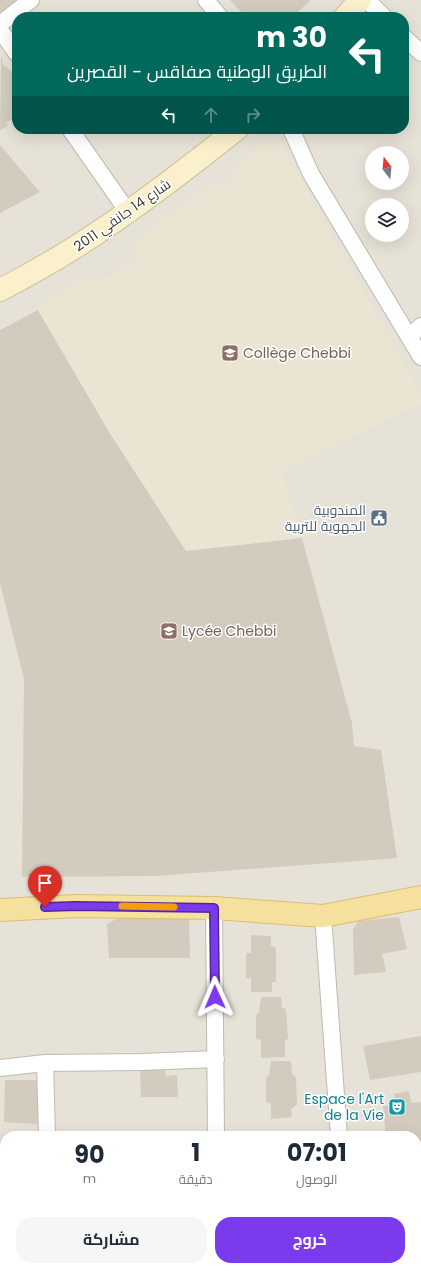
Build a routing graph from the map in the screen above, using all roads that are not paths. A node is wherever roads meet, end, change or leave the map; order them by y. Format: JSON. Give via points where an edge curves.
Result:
{"nodes":[{"id":1,"x":31,"y":0,"type":"edge"},
{"id":2,"x":206,"y":0,"type":"edge"},
{"id":3,"x":360,"y":0,"type":"edge"},
{"id":4,"x":367,"y":0,"type":"edge"},
{"id":5,"x":16,"y":12,"type":"edge"},
{"id":6,"x":216,"y":12,"type":"edge"},
{"id":7,"x":349,"y":12,"type":"edge"},
{"id":8,"x":379,"y":12,"type":"edge"},
{"id":9,"x":12,"y":15,"type":"edge"},
{"id":10,"x":0,"y":24,"type":"edge"},
{"id":11,"x":0,"y":30,"type":"edge"},
{"id":12,"x":409,"y":41,"type":"edge"},
{"id":13,"x":12,"y":47,"type":"edge"},
{"id":14,"x":421,"y":53,"type":"edge"},
{"id":15,"x":73,"y":134,"type":"edge"},
{"id":16,"x":231,"y":134,"type":"edge"},
{"id":17,"x":293,"y":134,"type":"edge"},
{"id":18,"x":128,"y":212,"type":"junction"},
{"id":19,"x":0,"y":290,"type":"edge"},
{"id":20,"x":421,"y":326,"type":"edge"},
{"id":21,"x":409,"y":337,"type":"junction"},
{"id":22,"x":421,"y":357,"type":"edge"},
{"id":23,"x":421,"y":897,"type":"edge"},
{"id":24,"x":214,"y":908,"type":"junction"},
{"id":25,"x":0,"y":910,"type":"edge"},
{"id":26,"x":323,"y":916,"type":"junction"},
{"id":27,"x":216,"y":1059,"type":"junction"},
{"id":28,"x":45,"y":1063,"type":"junction"},
{"id":29,"x":0,"y":1068,"type":"edge"},
{"id":30,"x":47,"y":1131,"type":"edge"},
{"id":31,"x":216,"y":1131,"type":"edge"},
{"id":32,"x":339,"y":1131,"type":"edge"}],
"edges":[{"from":1,"to":5,"type":"street"},
{"from":2,"to":6,"type":"street"},
{"from":3,"to":7,"type":"main road"},
{"from":4,"to":8,"type":"street"},
{"from":9,"to":10,"type":"street"},
{"from":11,"to":13,"type":"street"},
{"from":12,"to":14,"type":"street"},
{"from":15,"to":18,"type":"street"},
{"from":16,"to":18,"type":"main road","name":"شارع 14 جانفي 2011"},
{"from":17,"to":21,"type":"street","via":[[311,174]]},
{"from":18,"to":19,"type":"main road","name":"شارع 14 جانفي 2011","via":[[74,248]]},
{"from":20,"to":21,"type":"street"},
{"from":21,"to":22,"type":"street"},
{"from":23,"to":26,"type":"main road"},
{"from":24,"to":25,"type":"main road","via":[[76,906]]},
{"from":24,"to":26,"type":"main road"},
{"from":24,"to":27,"type":"street"},
{"from":26,"to":32,"type":"street"},
{"from":27,"to":28,"type":"street"},
{"from":27,"to":31,"type":"street"},
{"from":28,"to":29,"type":"street"},
{"from":28,"to":30,"type":"street"}]}
